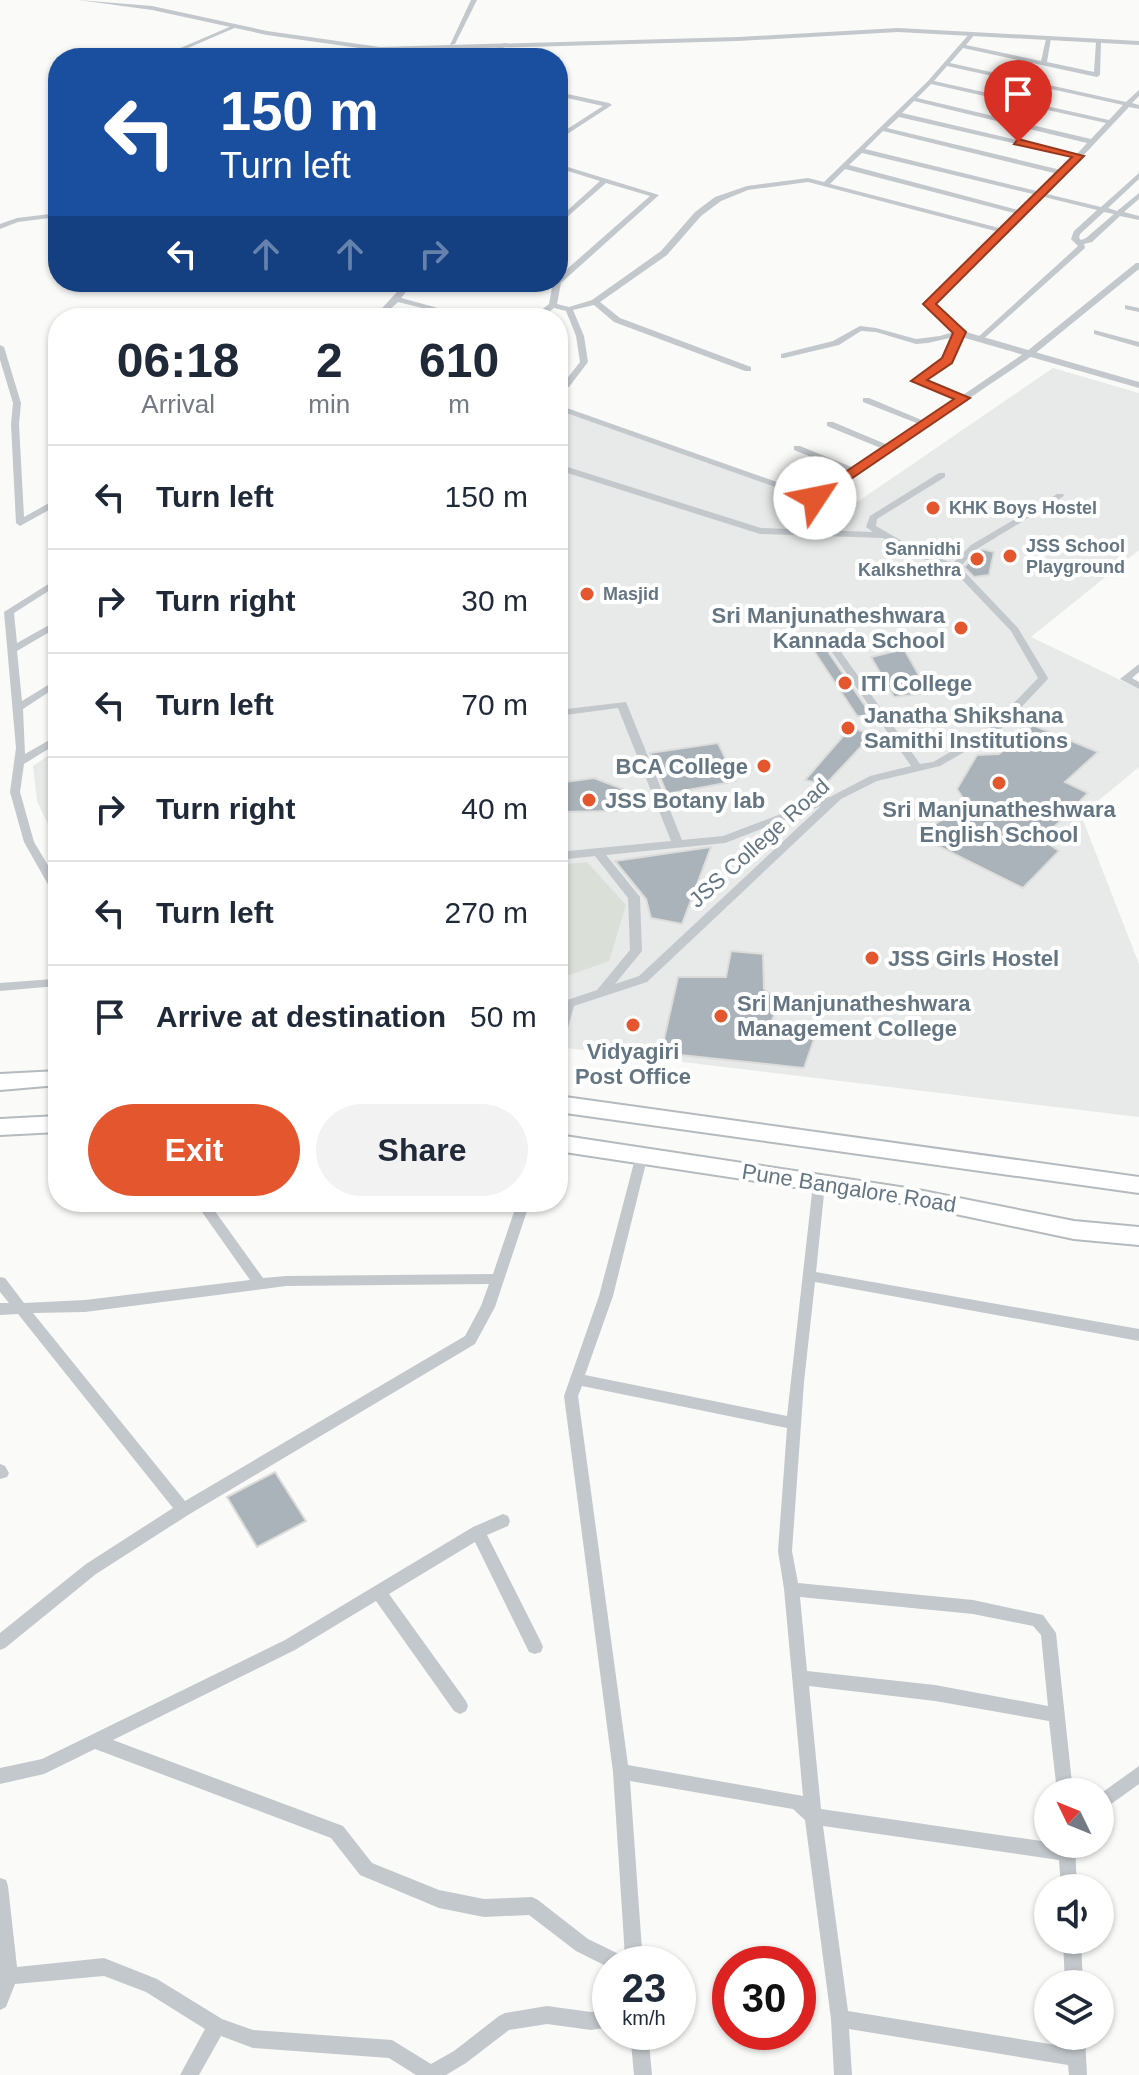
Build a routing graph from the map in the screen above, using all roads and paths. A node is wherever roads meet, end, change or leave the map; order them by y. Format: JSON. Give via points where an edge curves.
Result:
{"nodes":[{"id":1,"x":82,"y":0,"type":"edge"},
{"id":2,"x":474,"y":0,"type":"edge"},
{"id":3,"x":236,"y":26,"type":"junction"},
{"id":4,"x":972,"y":34,"type":"junction"},
{"id":5,"x":1049,"y":39,"type":"junction"},
{"id":6,"x":1099,"y":42,"type":"junction"},
{"id":7,"x":1139,"y":43,"type":"edge"},
{"id":8,"x":452,"y":44,"type":"junction"},
{"id":9,"x":506,"y":44,"type":"junction"},
{"id":10,"x":963,"y":46,"type":"junction"},
{"id":11,"x":184,"y":48,"type":"edge"},
{"id":12,"x":374,"y":48,"type":"edge"},
{"id":13,"x":394,"y":48,"type":"edge"},
{"id":14,"x":499,"y":48,"type":"edge"},
{"id":15,"x":1044,"y":63,"type":"junction"},
{"id":16,"x":947,"y":64,"type":"junction"},
{"id":17,"x":1097,"y":75,"type":"junction"},
{"id":18,"x":1087,"y":80,"type":"dead end"},
{"id":19,"x":930,"y":82,"type":"junction"},
{"id":20,"x":1078,"y":86,"type":"dead end"},
{"id":21,"x":1068,"y":91,"type":"junction"},
{"id":22,"x":1139,"y":92,"type":"edge"},
{"id":23,"x":568,"y":96,"type":"edge"},
{"id":24,"x":912,"y":99,"type":"junction"},
{"id":25,"x":1128,"y":105,"type":"junction"},
{"id":26,"x":1139,"y":107,"type":"edge"},
{"id":27,"x":896,"y":114,"type":"junction"},
{"id":28,"x":1111,"y":122,"type":"junction"},
{"id":29,"x":882,"y":129,"type":"junction"},
{"id":30,"x":568,"y":132,"type":"edge"},
{"id":31,"x":1093,"y":142,"type":"junction"},
{"id":32,"x":859,"y":150,"type":"junction"},
{"id":33,"x":1079,"y":156,"type":"junction"},
{"id":34,"x":843,"y":166,"type":"junction"},
{"id":35,"x":568,"y":169,"type":"edge"},
{"id":36,"x":1063,"y":173,"type":"junction"},
{"id":37,"x":1139,"y":175,"type":"edge"},
{"id":38,"x":605,"y":180,"type":"junction"},
{"id":39,"x":825,"y":185,"type":"junction"},
{"id":40,"x":1042,"y":195,"type":"junction"},
{"id":41,"x":1139,"y":195,"type":"edge"},
{"id":42,"x":1105,"y":210,"type":"junction"},
{"id":43,"x":1023,"y":213,"type":"junction"},
{"id":44,"x":1120,"y":213,"type":"junction"},
{"id":45,"x":568,"y":214,"type":"edge"},
{"id":46,"x":48,"y":216,"type":"edge"},
{"id":47,"x":1139,"y":218,"type":"edge"},
{"id":48,"x":0,"y":227,"type":"edge"},
{"id":49,"x":1004,"y":231,"type":"junction"},
{"id":50,"x":1080,"y":243,"type":"junction"},
{"id":51,"x":1139,"y":265,"type":"edge"},
{"id":52,"x":568,"y":272,"type":"edge"},
{"id":53,"x":402,"y":292,"type":"edge"},
{"id":54,"x":556,"y":292,"type":"edge"},
{"id":55,"x":396,"y":299,"type":"junction"},
{"id":56,"x":595,"y":302,"type":"junction"},
{"id":57,"x":929,"y":304,"type":"joint"},
{"id":58,"x":553,"y":305,"type":"junction"},
{"id":59,"x":1128,"y":307,"type":"dead end"},
{"id":60,"x":387,"y":308,"type":"edge"},
{"id":61,"x":425,"y":308,"type":"edge"},
{"id":62,"x":549,"y":308,"type":"edge"},
{"id":63,"x":565,"y":308,"type":"edge"},
{"id":64,"x":569,"y":309,"type":"joint"},
{"id":65,"x":1139,"y":310,"type":"edge"},
{"id":66,"x":960,"y":332,"type":"junction"},
{"id":67,"x":1097,"y":332,"type":"dead end"},
{"id":68,"x":980,"y":340,"type":"junction"},
{"id":69,"x":1139,"y":345,"type":"edge"},
{"id":70,"x":0,"y":347,"type":"edge"},
{"id":71,"x":1029,"y":354,"type":"junction"},
{"id":72,"x":784,"y":356,"type":"dead end"},
{"id":73,"x":748,"y":369,"type":"dead end"},
{"id":74,"x":568,"y":379,"type":"edge"},
{"id":75,"x":1139,"y":385,"type":"edge"},
{"id":76,"x":964,"y":398,"type":"junction"},
{"id":77,"x":866,"y":400,"type":"dead end"},
{"id":78,"x":568,"y":411,"type":"edge"},
{"id":79,"x":830,"y":424,"type":"dead end"},
{"id":80,"x":925,"y":424,"type":"junction"},
{"id":81,"x":797,"y":448,"type":"dead end"},
{"id":82,"x":889,"y":448,"type":"junction"},
{"id":83,"x":568,"y":470,"type":"edge"},
{"id":84,"x":855,"y":471,"type":"junction"},
{"id":85,"x":942,"y":475,"type":"dead end"},
{"id":86,"x":1060,"y":496,"type":"dead end"},
{"id":87,"x":48,"y":507,"type":"edge"},
{"id":88,"x":885,"y":535,"type":"junction"},
{"id":89,"x":955,"y":567,"type":"junction"},
{"id":90,"x":48,"y":587,"type":"edge"},
{"id":91,"x":48,"y":629,"type":"edge"},
{"id":92,"x":12,"y":650,"type":"junction"},
{"id":93,"x":836,"y":651,"type":"dead end"},
{"id":94,"x":1139,"y":667,"type":"edge"},
{"id":95,"x":1139,"y":686,"type":"edge"},
{"id":96,"x":48,"y":688,"type":"edge"},
{"id":97,"x":18,"y":708,"type":"junction"},
{"id":98,"x":568,"y":712,"type":"edge"},
{"id":99,"x":48,"y":744,"type":"edge"},
{"id":100,"x":19,"y":763,"type":"junction"},
{"id":101,"x":917,"y":768,"type":"junction"},
{"id":102,"x":837,"y":797,"type":"junction"},
{"id":103,"x":678,"y":844,"type":"junction"},
{"id":104,"x":598,"y":852,"type":"junction"},
{"id":105,"x":568,"y":855,"type":"edge"},
{"id":106,"x":48,"y":875,"type":"edge"},
{"id":107,"x":48,"y":983,"type":"edge"},
{"id":108,"x":0,"y":987,"type":"edge"},
{"id":109,"x":602,"y":992,"type":"junction"},
{"id":110,"x":568,"y":1004,"type":"edge"},
{"id":111,"x":48,"y":1079,"type":"edge"},
{"id":112,"x":0,"y":1082,"type":"edge"},
{"id":113,"x":568,"y":1105,"type":"edge"},
{"id":114,"x":48,"y":1125,"type":"edge"},
{"id":115,"x":0,"y":1127,"type":"edge"},
{"id":116,"x":568,"y":1144,"type":"edge"},
{"id":117,"x":642,"y":1155,"type":"junction"},
{"id":118,"x":819,"y":1184,"type":"junction"},
{"id":119,"x":1139,"y":1185,"type":"edge"},
{"id":120,"x":208,"y":1212,"type":"edge"},
{"id":121,"x":521,"y":1212,"type":"edge"},
{"id":122,"x":1139,"y":1236,"type":"edge"},
{"id":123,"x":810,"y":1276,"type":"junction"},
{"id":124,"x":498,"y":1279,"type":"junction"},
{"id":125,"x":0,"y":1282,"type":"edge"},
{"id":126,"x":260,"y":1284,"type":"junction"},
{"id":127,"x":19,"y":1306,"type":"junction"},
{"id":128,"x":0,"y":1309,"type":"edge"},
{"id":129,"x":1139,"y":1335,"type":"edge"},
{"id":130,"x":577,"y":1379,"type":"junction"},
{"id":131,"x":795,"y":1424,"type":"junction"},
{"id":132,"x":183,"y":1510,"type":"junction"},
{"id":133,"x":503,"y":1521,"type":"dead end"},
{"id":134,"x":478,"y":1532,"type":"junction"},
{"id":135,"x":792,"y":1589,"type":"junction"},
{"id":136,"x":378,"y":1591,"type":"junction"},
{"id":137,"x":0,"y":1643,"type":"edge"},
{"id":138,"x":535,"y":1647,"type":"dead end"},
{"id":139,"x":800,"y":1678,"type":"junction"},
{"id":140,"x":460,"y":1706,"type":"dead end"},
{"id":141,"x":1058,"y":1715,"type":"junction"},
{"id":142,"x":94,"y":1741,"type":"junction"},
{"id":143,"x":621,"y":1772,"type":"junction"},
{"id":144,"x":1139,"y":1774,"type":"edge"},
{"id":145,"x":0,"y":1776,"type":"edge"},
{"id":146,"x":1064,"y":1778,"type":"edge"},
{"id":147,"x":1114,"y":1793,"type":"edge"},
{"id":148,"x":813,"y":1816,"type":"junction"},
{"id":149,"x":1034,"y":1844,"type":"edge"},
{"id":150,"x":0,"y":1886,"type":"edge"},
{"id":151,"x":633,"y":1946,"type":"edge"},
{"id":152,"x":592,"y":1950,"type":"edge"},
{"id":153,"x":4,"y":1977,"type":"edge"},
{"id":154,"x":0,"y":2001,"type":"edge"},
{"id":155,"x":840,"y":2019,"type":"junction"},
{"id":156,"x":592,"y":2021,"type":"edge"},
{"id":157,"x":217,"y":2026,"type":"junction"},
{"id":158,"x":641,"y":2050,"type":"edge"},
{"id":159,"x":1078,"y":2066,"type":"edge"},
{"id":160,"x":431,"y":2074,"type":"edge"},
{"id":161,"x":189,"y":2075,"type":"edge"},
{"id":162,"x":643,"y":2075,"type":"edge"},
{"id":163,"x":843,"y":2075,"type":"edge"}],
"edges":[{"from":1,"to":3,"type":"street"},
{"from":2,"to":8,"type":"street"},
{"from":3,"to":11,"type":"street"},
{"from":3,"to":12,"type":"street"},
{"from":4,"to":5,"type":"street"},
{"from":4,"to":9,"type":"street","via":[[898,30]]},
{"from":4,"to":10,"type":"street"},
{"from":5,"to":6,"type":"street"},
{"from":5,"to":15,"type":"street"},
{"from":6,"to":7,"type":"street"},
{"from":6,"to":17,"type":"street"},
{"from":8,"to":9,"type":"street"},
{"from":8,"to":13,"type":"street"},
{"from":9,"to":14,"type":"street"},
{"from":10,"to":15,"type":"street"},
{"from":10,"to":16,"type":"street"},
{"from":15,"to":17,"type":"street"},
{"from":16,"to":19,"type":"street"},
{"from":16,"to":21,"type":"street"},
{"from":17,"to":18,"type":"street"},
{"from":19,"to":24,"type":"street"},
{"from":19,"to":28,"type":"street"},
{"from":20,"to":21,"type":"street"},
{"from":21,"to":25,"type":"street"},
{"from":22,"to":25,"type":"street"},
{"from":23,"to":30,"type":"street","via":[[609,105]]},
{"from":24,"to":27,"type":"street"},
{"from":24,"to":31,"type":"street"},
{"from":25,"to":26,"type":"street"},
{"from":25,"to":28,"type":"street"},
{"from":27,"to":29,"type":"street"},
{"from":27,"to":33,"type":"street"},
{"from":28,"to":31,"type":"street"},
{"from":29,"to":32,"type":"street"},
{"from":29,"to":36,"type":"street"},
{"from":31,"to":33,"type":"street"},
{"from":32,"to":34,"type":"street"},
{"from":32,"to":40,"type":"street"},
{"from":33,"to":36,"type":"street"},
{"from":34,"to":39,"type":"street"},
{"from":34,"to":43,"type":"street"},
{"from":35,"to":38,"type":"street"},
{"from":36,"to":40,"type":"street"},
{"from":37,"to":42,"type":"street"},
{"from":38,"to":45,"type":"street"},
{"from":38,"to":52,"type":"street","via":[[655,195]]},
{"from":39,"to":49,"type":"street"},
{"from":39,"to":56,"type":"street","via":[[808,180],[747,188],[718,199],[664,253]]},
{"from":40,"to":42,"type":"street"},
{"from":40,"to":43,"type":"street"},
{"from":41,"to":44,"type":"street"},
{"from":42,"to":44,"type":"street"},
{"from":42,"to":50,"type":"street","via":[[1077,233]]},
{"from":43,"to":49,"type":"street"},
{"from":44,"to":47,"type":"street"},
{"from":44,"to":50,"type":"street"},
{"from":46,"to":48,"type":"street"},
{"from":49,"to":57,"type":"street"},
{"from":50,"to":68,"type":"street"},
{"from":51,"to":71,"type":"street"},
{"from":53,"to":55,"type":"street"},
{"from":54,"to":58,"type":"street"},
{"from":55,"to":60,"type":"street"},
{"from":55,"to":61,"type":"street"},
{"from":56,"to":64,"type":"street"},
{"from":56,"to":73,"type":"street","via":[[617,320]]},
{"from":57,"to":66,"type":"street"},
{"from":58,"to":62,"type":"street"},
{"from":58,"to":63,"type":"street"},
{"from":59,"to":65,"type":"street"},
{"from":64,"to":74,"type":"street","via":[[584,362]]},
{"from":66,"to":68,"type":"street"},
{"from":66,"to":72,"type":"street","via":[[916,343],[860,328],[836,343]]},
{"from":66,"to":76,"type":"street","via":[[947,360],[917,381]]},
{"from":67,"to":69,"type":"street"},
{"from":68,"to":71,"type":"street"},
{"from":70,"to":87,"type":"street","via":[[17,403],[20,523]]},
{"from":71,"to":75,"type":"street"},
{"from":71,"to":76,"type":"street"},
{"from":76,"to":80,"type":"street"},
{"from":77,"to":80,"type":"street"},
{"from":78,"to":84,"type":"street","via":[[815,498]]},
{"from":79,"to":82,"type":"street"},
{"from":80,"to":82,"type":"street"},
{"from":81,"to":84,"type":"street"},
{"from":82,"to":84,"type":"street"},
{"from":83,"to":88,"type":"street","via":[[760,531]]},
{"from":85,"to":88,"type":"street","via":[[873,518],[871,527]]},
{"from":86,"to":89,"type":"street","via":[[974,547]]},
{"from":88,"to":89,"type":"street"},
{"from":89,"to":101,"type":"street","name":"JSS College Road","via":[[1015,630],[1043,678],[992,732],[936,764]]},
{"from":90,"to":92,"type":"street","via":[[9,612]]},
{"from":91,"to":92,"type":"street"},
{"from":92,"to":97,"type":"street"},
{"from":93,"to":101,"type":"street"},
{"from":94,"to":95,"type":"street","via":[[1125,679]]},
{"from":96,"to":97,"type":"street"},
{"from":97,"to":100,"type":"street"},
{"from":98,"to":103,"type":"street","via":[[622,704]]},
{"from":99,"to":100,"type":"street"},
{"from":100,"to":106,"type":"street","via":[[15,792],[29,842]]},
{"from":101,"to":102,"type":"street","name":"JSS College Road","via":[[874,778]]},
{"from":102,"to":103,"type":"street","via":[[725,839]]},
{"from":102,"to":109,"type":"street","name":"JSS College Road","via":[[643,979]]},
{"from":103,"to":104,"type":"street"},
{"from":104,"to":105,"type":"street"},
{"from":104,"to":109,"type":"street","via":[[634,897],[636,937],[636,951]]},
{"from":107,"to":108,"type":"street"},
{"from":109,"to":110,"type":"street","name":"JSS College Road"},
{"from":111,"to":112,"type":"main road"},
{"from":113,"to":119,"type":"main road","name":"Pune Bangalore Road"},
{"from":114,"to":115,"type":"main road"},
{"from":116,"to":117,"type":"main road","name":"Pune Bangalore Road"},
{"from":117,"to":118,"type":"main road","name":"Pune Bangalore Road"},
{"from":117,"to":130,"type":"street","via":[[606,1296]]},
{"from":118,"to":122,"type":"main road","name":"Pune Bangalore Road","via":[[1074,1230]]},
{"from":118,"to":123,"type":"street"},
{"from":120,"to":126,"type":"street"},
{"from":121,"to":124,"type":"street"},
{"from":123,"to":129,"type":"street"},
{"from":123,"to":131,"type":"street"},
{"from":124,"to":126,"type":"street"},
{"from":124,"to":132,"type":"street","via":[[470,1340]]},
{"from":125,"to":127,"type":"street"},
{"from":126,"to":127,"type":"street","via":[[85,1306]]},
{"from":127,"to":128,"type":"street"},
{"from":127,"to":132,"type":"street"},
{"from":130,"to":131,"type":"street"},
{"from":130,"to":143,"type":"street","via":[[571,1396]]},
{"from":131,"to":135,"type":"street","via":[[785,1551]]},
{"from":132,"to":137,"type":"street","via":[[91,1569]]},
{"from":133,"to":134,"type":"street"},
{"from":134,"to":136,"type":"street"},
{"from":134,"to":138,"type":"street"},
{"from":135,"to":139,"type":"street"},
{"from":135,"to":141,"type":"street","via":[[973,1607],[1038,1620],[1048,1633]]},
{"from":136,"to":140,"type":"street"},
{"from":136,"to":142,"type":"street","via":[[290,1645]]},
{"from":139,"to":141,"type":"street","via":[[935,1693]]},
{"from":139,"to":148,"type":"street"},
{"from":141,"to":146,"type":"street"},
{"from":142,"to":145,"type":"street","via":[[44,1766]]},
{"from":142,"to":152,"type":"street","via":[[337,1832],[366,1869],[439,1899],[484,1908],[532,1906]]},
{"from":143,"to":148,"type":"street","via":[[797,1802]]},
{"from":143,"to":151,"type":"street"},
{"from":144,"to":147,"type":"street"},
{"from":148,"to":149,"type":"street"},
{"from":148,"to":155,"type":"street"},
{"from":150,"to":153,"type":"street"},
{"from":153,"to":154,"type":"street"},
{"from":153,"to":157,"type":"street","via":[[104,1967],[151,1985]]},
{"from":155,"to":159,"type":"street"},
{"from":155,"to":163,"type":"street"},
{"from":156,"to":160,"type":"street","via":[[547,2015],[505,2022]]},
{"from":157,"to":160,"type":"street","via":[[253,2039],[392,2049]]},
{"from":157,"to":161,"type":"street"},
{"from":158,"to":162,"type":"street"}]}
